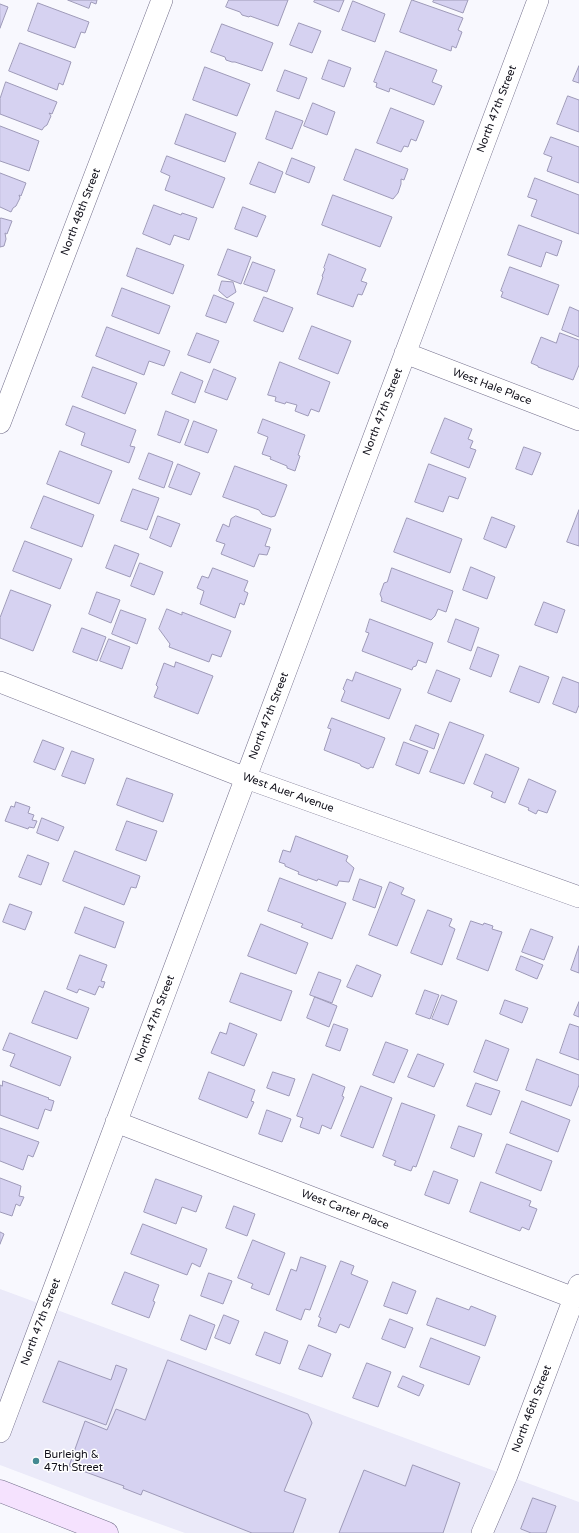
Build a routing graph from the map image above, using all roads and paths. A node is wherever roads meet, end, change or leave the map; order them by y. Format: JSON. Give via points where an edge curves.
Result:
{"nodes":[{"id":1,"x":162,"y":0,"type":"edge"},
{"id":2,"x":538,"y":0,"type":"edge"},
{"id":3,"x":405,"y":353,"type":"junction"},
{"id":4,"x":579,"y":420,"type":"edge"},
{"id":5,"x":0,"y":423,"type":"edge"},
{"id":6,"x":0,"y":682,"type":"edge"},
{"id":7,"x":246,"y":778,"type":"junction"},
{"id":8,"x":579,"y":897,"type":"edge"},
{"id":9,"x":116,"y":1122,"type":"junction"},
{"id":10,"x":576,"y":1292,"type":"edge"},
{"id":11,"x":0,"y":1432,"type":"edge"},
{"id":12,"x":0,"y":1491,"type":"edge"},
{"id":13,"x":77,"y":1528,"type":"edge"},
{"id":14,"x":107,"y":1533,"type":"edge"},
{"id":15,"x":482,"y":1533,"type":"edge"}],
"edges":[{"from":1,"to":5,"type":"street","name":"North 48th Street"},
{"from":2,"to":3,"type":"street","name":"North 47th Street"},
{"from":3,"to":4,"type":"street","name":"West Hale Place"},
{"from":3,"to":7,"type":"street","name":"North 47th Street"},
{"from":6,"to":7,"type":"street","name":"West Auer Avenue"},
{"from":7,"to":8,"type":"street","name":"West Auer Avenue"},
{"from":7,"to":9,"type":"street","name":"North 47th Street"},
{"from":9,"to":10,"type":"street","name":"West Carter Place"},
{"from":9,"to":11,"type":"street","name":"North 47th Street"},
{"from":10,"to":15,"type":"street","name":"North 46th Street","via":[[507,1475]]},
{"from":12,"to":13,"type":"main road"},
{"from":13,"to":14,"type":"main road"}]}
